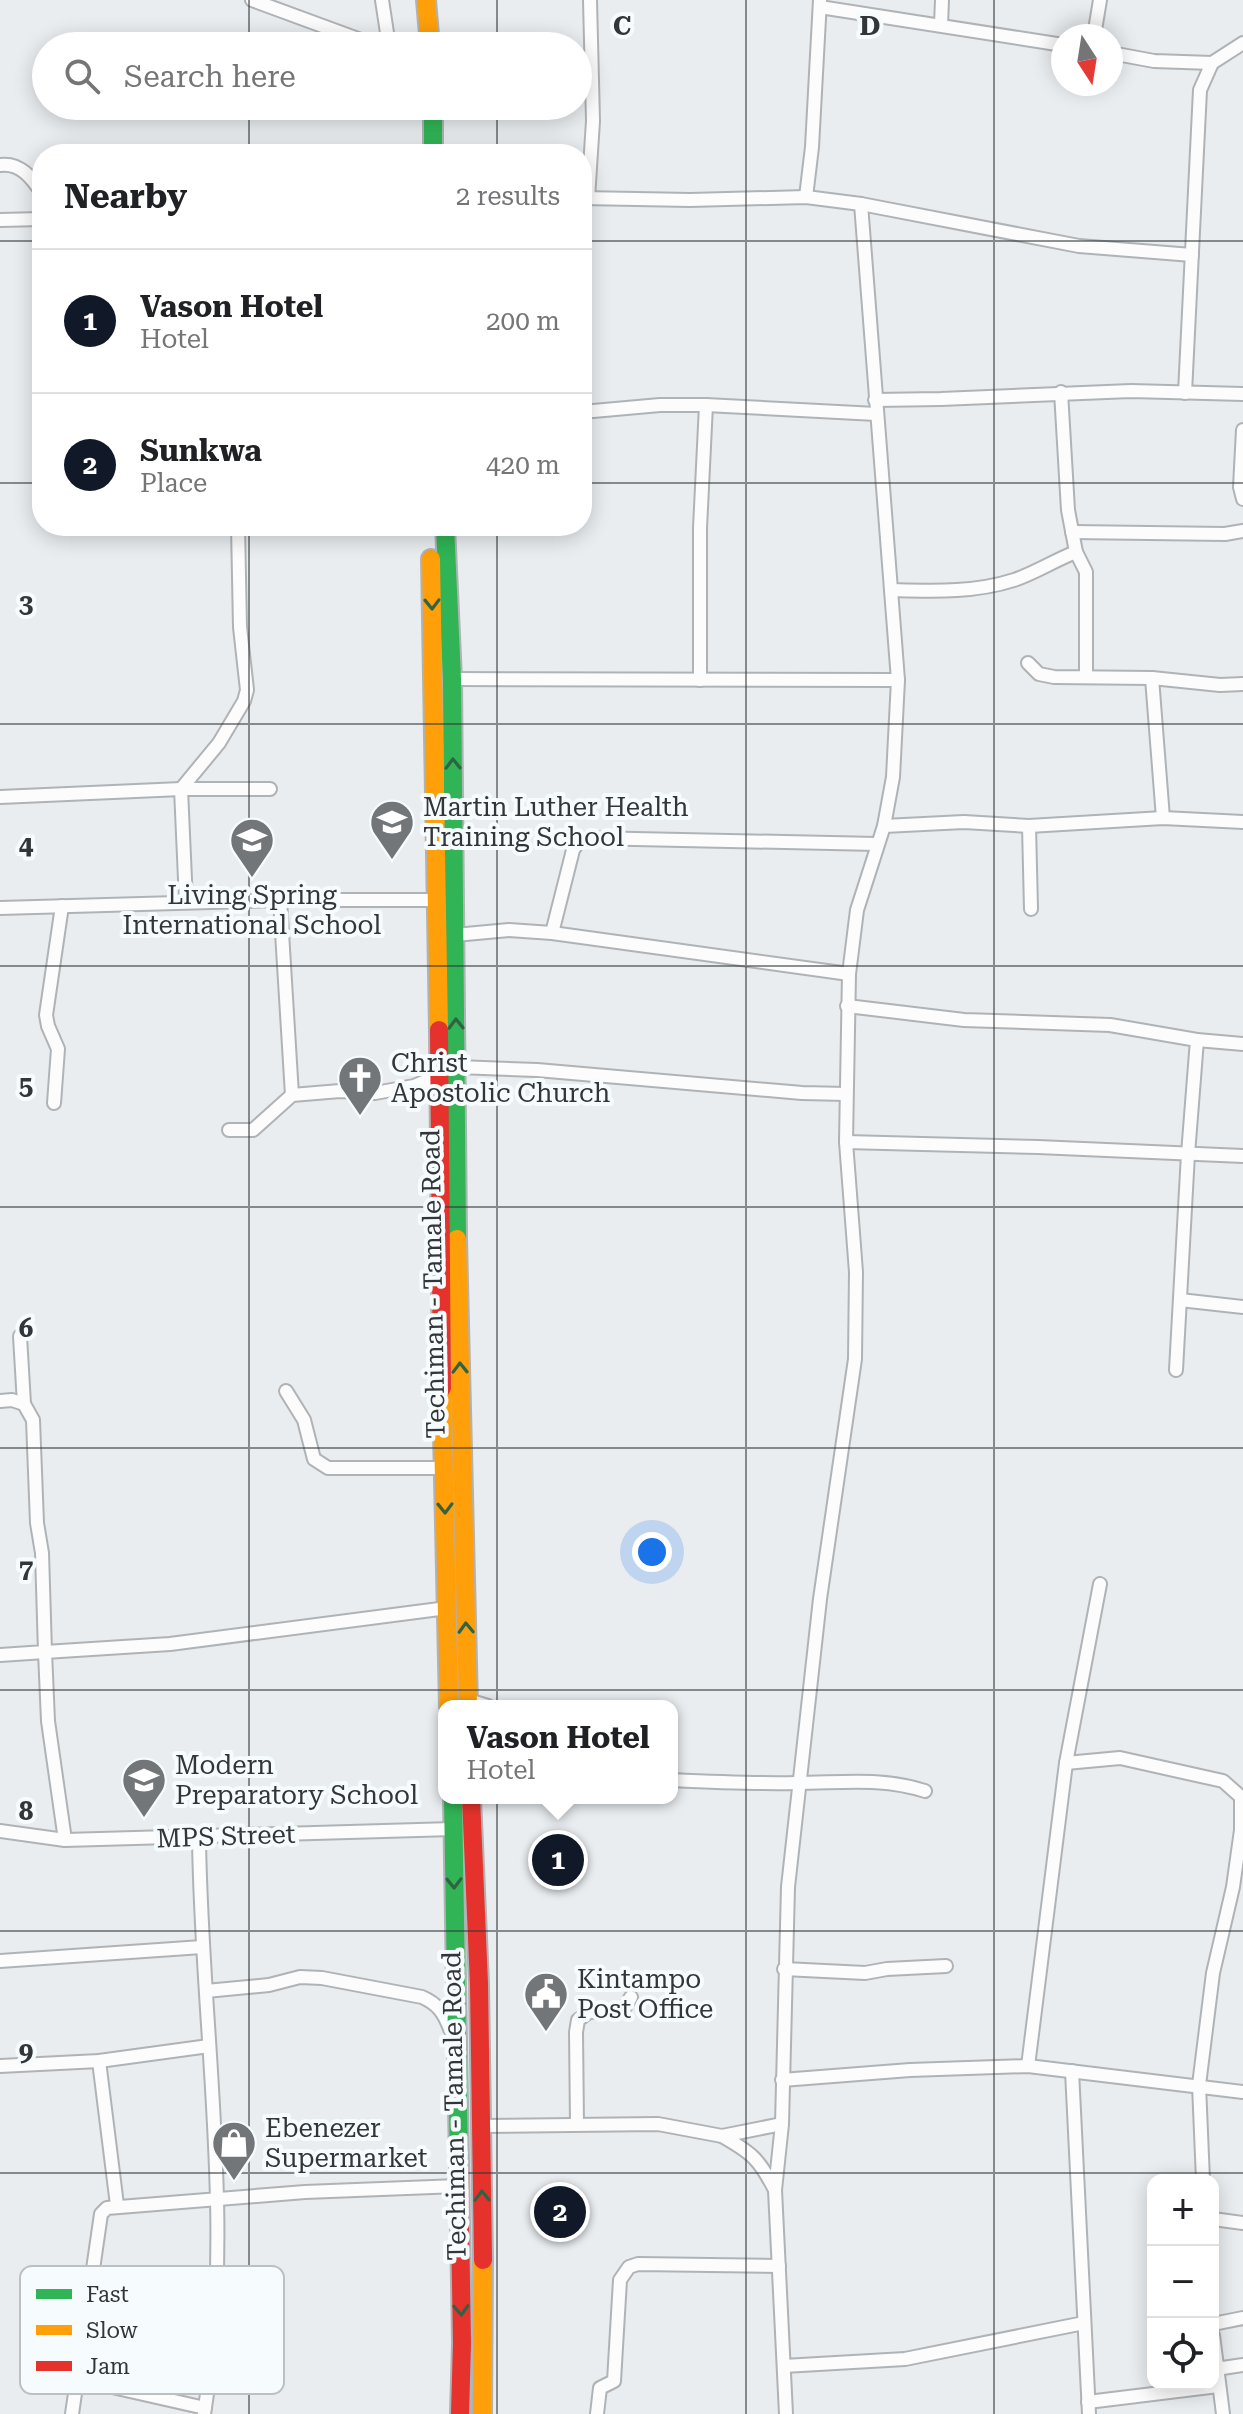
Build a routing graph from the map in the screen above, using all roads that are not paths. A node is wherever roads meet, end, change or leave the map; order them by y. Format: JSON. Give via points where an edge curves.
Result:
{"nodes":[{"id":1,"x":252,"y":0,"type":"edge"},
{"id":2,"x":382,"y":0,"type":"edge"},
{"id":3,"x":426,"y":0,"type":"edge"},
{"id":4,"x":590,"y":0,"type":"edge"},
{"id":5,"x":942,"y":0,"type":"edge"},
{"id":6,"x":1100,"y":0,"type":"edge"},
{"id":7,"x":820,"y":3,"type":"edge"},
{"id":8,"x":1096,"y":24,"type":"edge"},
{"id":9,"x":941,"y":25,"type":"junction"},
{"id":10,"x":339,"y":32,"type":"edge"},
{"id":11,"x":387,"y":32,"type":"edge"},
{"id":12,"x":429,"y":32,"type":"edge"},
{"id":13,"x":591,"y":32,"type":"edge"},
{"id":14,"x":1051,"y":43,"type":"edge"},
{"id":15,"x":1243,"y":43,"type":"edge"},
{"id":16,"x":1123,"y":55,"type":"edge"},
{"id":17,"x":1212,"y":63,"type":"junction"},
{"id":18,"x":592,"y":81,"type":"edge"},
{"id":19,"x":433,"y":120,"type":"edge"},
{"id":20,"x":433,"y":144,"type":"edge"},
{"id":21,"x":591,"y":144,"type":"edge"},
{"id":22,"x":0,"y":165,"type":"edge"},
{"id":23,"x":32,"y":181,"type":"edge"},
{"id":24,"x":806,"y":197,"type":"junction"},
{"id":25,"x":592,"y":198,"type":"edge"},
{"id":26,"x":861,"y":204,"type":"junction"},
{"id":27,"x":32,"y":219,"type":"edge"},
{"id":28,"x":0,"y":220,"type":"edge"},
{"id":29,"x":1192,"y":255,"type":"junction"},
{"id":30,"x":1061,"y":392,"type":"junction"},
{"id":31,"x":1185,"y":393,"type":"junction"},
{"id":32,"x":1243,"y":394,"type":"edge"},
{"id":33,"x":875,"y":400,"type":"junction"},
{"id":34,"x":706,"y":405,"type":"junction"},
{"id":35,"x":592,"y":411,"type":"edge"},
{"id":36,"x":876,"y":414,"type":"junction"},
{"id":37,"x":1243,"y":430,"type":"edge"},
{"id":38,"x":1243,"y":499,"type":"edge"},
{"id":39,"x":1243,"y":531,"type":"edge"},
{"id":40,"x":1072,"y":532,"type":"junction"},
{"id":41,"x":238,"y":536,"type":"edge"},
{"id":42,"x":430,"y":536,"type":"edge"},
{"id":43,"x":445,"y":536,"type":"edge"},
{"id":44,"x":1076,"y":552,"type":"junction"},
{"id":45,"x":891,"y":590,"type":"junction"},
{"id":46,"x":1028,"y":663,"type":"dead end"},
{"id":47,"x":1086,"y":676,"type":"junction"},
{"id":48,"x":1152,"y":678,"type":"junction"},
{"id":49,"x":452,"y":679,"type":"junction"},
{"id":50,"x":700,"y":680,"type":"junction"},
{"id":51,"x":898,"y":680,"type":"junction"},
{"id":52,"x":1243,"y":684,"type":"edge"},
{"id":53,"x":181,"y":789,"type":"junction"},
{"id":54,"x":270,"y":789,"type":"dead end"},
{"id":55,"x":0,"y":797,"type":"edge"},
{"id":56,"x":1163,"y":818,"type":"junction"},
{"id":57,"x":1243,"y":822,"type":"edge"},
{"id":58,"x":884,"y":826,"type":"junction"},
{"id":59,"x":1029,"y":826,"type":"junction"},
{"id":60,"x":877,"y":844,"type":"junction"},
{"id":61,"x":280,"y":900,"type":"junction"},
{"id":62,"x":437,"y":900,"type":"junction"},
{"id":63,"x":186,"y":902,"type":"junction"},
{"id":64,"x":62,"y":906,"type":"junction"},
{"id":65,"x":0,"y":908,"type":"edge"},
{"id":66,"x":1031,"y":909,"type":"dead end"},
{"id":67,"x":552,"y":933,"type":"junction"},
{"id":68,"x":455,"y":935,"type":"junction"},
{"id":69,"x":849,"y":974,"type":"junction"},
{"id":70,"x":847,"y":1006,"type":"junction"},
{"id":71,"x":1197,"y":1040,"type":"junction"},
{"id":72,"x":1243,"y":1044,"type":"edge"},
{"id":73,"x":449,"y":1071,"type":"junction"},
{"id":74,"x":846,"y":1094,"type":"junction"},
{"id":75,"x":292,"y":1095,"type":"junction"},
{"id":76,"x":54,"y":1103,"type":"dead end"},
{"id":77,"x":229,"y":1130,"type":"dead end"},
{"id":78,"x":846,"y":1142,"type":"junction"},
{"id":79,"x":1188,"y":1154,"type":"junction"},
{"id":80,"x":1243,"y":1156,"type":"edge"},
{"id":81,"x":1180,"y":1300,"type":"junction"},
{"id":82,"x":1243,"y":1307,"type":"edge"},
{"id":83,"x":20,"y":1336,"type":"dead end"},
{"id":84,"x":1176,"y":1370,"type":"dead end"},
{"id":85,"x":286,"y":1391,"type":"dead end"},
{"id":86,"x":0,"y":1401,"type":"edge"},
{"id":87,"x":24,"y":1404,"type":"junction"},
{"id":88,"x":444,"y":1468,"type":"junction"},
{"id":89,"x":1100,"y":1584,"type":"dead end"},
{"id":90,"x":447,"y":1608,"type":"junction"},
{"id":91,"x":45,"y":1652,"type":"junction"},
{"id":92,"x":0,"y":1655,"type":"edge"},
{"id":93,"x":449,"y":1700,"type":"edge"},
{"id":94,"x":468,"y":1700,"type":"edge"},
{"id":95,"x":1066,"y":1763,"type":"junction"},
{"id":96,"x":678,"y":1780,"type":"edge"},
{"id":97,"x":798,"y":1783,"type":"junction"},
{"id":98,"x":925,"y":1791,"type":"dead end"},
{"id":99,"x":453,"y":1804,"type":"edge"},
{"id":100,"x":471,"y":1804,"type":"edge"},
{"id":101,"x":1243,"y":1808,"type":"edge"},
{"id":102,"x":453,"y":1829,"type":"junction"},
{"id":103,"x":0,"y":1831,"type":"edge"},
{"id":104,"x":199,"y":1837,"type":"junction"},
{"id":105,"x":65,"y":1840,"type":"junction"},
{"id":106,"x":202,"y":1947,"type":"junction"},
{"id":107,"x":0,"y":1961,"type":"edge"},
{"id":108,"x":946,"y":1966,"type":"dead end"},
{"id":109,"x":784,"y":1969,"type":"junction"},
{"id":110,"x":206,"y":1991,"type":"junction"},
{"id":111,"x":631,"y":1997,"type":"dead end"},
{"id":112,"x":209,"y":2046,"type":"junction"},
{"id":113,"x":456,"y":2052,"type":"junction"},
{"id":114,"x":99,"y":2061,"type":"junction"},
{"id":115,"x":0,"y":2066,"type":"edge"},
{"id":116,"x":1028,"y":2066,"type":"junction"},
{"id":117,"x":1072,"y":2071,"type":"junction"},
{"id":118,"x":782,"y":2080,"type":"junction"},
{"id":119,"x":1199,"y":2085,"type":"junction"},
{"id":120,"x":1243,"y":2092,"type":"edge"},
{"id":121,"x":577,"y":2124,"type":"junction"},
{"id":122,"x":782,"y":2124,"type":"junction"},
{"id":123,"x":460,"y":2126,"type":"junction"},
{"id":124,"x":481,"y":2126,"type":"junction"},
{"id":125,"x":722,"y":2136,"type":"junction"},
{"id":126,"x":1203,"y":2174,"type":"edge"},
{"id":127,"x":458,"y":2186,"type":"junction"},
{"id":128,"x":775,"y":2190,"type":"junction"},
{"id":129,"x":215,"y":2199,"type":"junction"},
{"id":130,"x":117,"y":2205,"type":"junction"},
{"id":131,"x":1219,"y":2220,"type":"edge"},
{"id":132,"x":1243,"y":2223,"type":"edge"},
{"id":133,"x":93,"y":2266,"type":"edge"},
{"id":134,"x":215,"y":2266,"type":"edge"},
{"id":135,"x":779,"y":2266,"type":"junction"},
{"id":136,"x":1243,"y":2318,"type":"edge"},
{"id":137,"x":1084,"y":2323,"type":"junction"},
{"id":138,"x":1219,"y":2323,"type":"edge"},
{"id":139,"x":1243,"y":2365,"type":"edge"},
{"id":140,"x":784,"y":2366,"type":"junction"},
{"id":141,"x":1219,"y":2369,"type":"edge"},
{"id":142,"x":1195,"y":2390,"type":"edge"},
{"id":143,"x":1219,"y":2390,"type":"edge"},
{"id":144,"x":75,"y":2394,"type":"edge"},
{"id":145,"x":137,"y":2394,"type":"edge"},
{"id":146,"x":1089,"y":2408,"type":"edge"},
{"id":147,"x":204,"y":2411,"type":"edge"},
{"id":148,"x":72,"y":2414,"type":"edge"},
{"id":149,"x":460,"y":2414,"type":"edge"},
{"id":150,"x":482,"y":2414,"type":"edge"},
{"id":151,"x":597,"y":2414,"type":"edge"},
{"id":152,"x":786,"y":2414,"type":"edge"},
{"id":153,"x":1223,"y":2414,"type":"edge"}],
"edges":[{"from":1,"to":10,"type":"street"},
{"from":2,"to":11,"type":"street"},
{"from":3,"to":12,"type":"highway"},
{"from":4,"to":13,"type":"street"},
{"from":5,"to":9,"type":"street"},
{"from":6,"to":8,"type":"street"},
{"from":7,"to":9,"type":"street"},
{"from":7,"to":24,"type":"street"},
{"from":9,"to":14,"type":"street"},
{"from":15,"to":17,"type":"street"},
{"from":16,"to":17,"type":"street"},
{"from":17,"to":29,"type":"street","via":[[1200,90]]},
{"from":18,"to":21,"type":"street"},
{"from":19,"to":20,"type":"highway"},
{"from":22,"to":23,"type":"street","via":[[23,170]]},
{"from":24,"to":25,"type":"street"},
{"from":24,"to":26,"type":"street"},
{"from":26,"to":29,"type":"street","via":[[1079,246]]},
{"from":26,"to":33,"type":"street"},
{"from":27,"to":28,"type":"street"},
{"from":29,"to":31,"type":"street"},
{"from":30,"to":31,"type":"street"},
{"from":30,"to":33,"type":"street"},
{"from":30,"to":40,"type":"street"},
{"from":31,"to":32,"type":"street"},
{"from":33,"to":36,"type":"street"},
{"from":34,"to":35,"type":"street"},
{"from":34,"to":36,"type":"street"},
{"from":34,"to":50,"type":"street"},
{"from":36,"to":45,"type":"street"},
{"from":37,"to":38,"type":"street"},
{"from":39,"to":40,"type":"street"},
{"from":40,"to":44,"type":"street"},
{"from":41,"to":53,"type":"street","via":[[247,690],[219,743]]},
{"from":42,"to":62,"type":"highway","name":"Techiman - Tamale Road","one_way":true},
{"from":43,"to":49,"type":"highway","name":"Techiman - Tamale Road"},
{"from":44,"to":45,"type":"street","via":[[993,586]]},
{"from":44,"to":47,"type":"street","via":[[1086,572]]},
{"from":45,"to":51,"type":"street"},
{"from":46,"to":47,"type":"street","via":[[1039,674]]},
{"from":47,"to":48,"type":"street"},
{"from":48,"to":52,"type":"street"},
{"from":48,"to":56,"type":"street"},
{"from":49,"to":50,"type":"street"},
{"from":68,"to":49,"type":"highway","name":"Techiman - Tamale Road","one_way":true},
{"from":50,"to":51,"type":"street"},
{"from":51,"to":58,"type":"street","via":[[893,777]]},
{"from":53,"to":54,"type":"street"},
{"from":53,"to":55,"type":"street"},
{"from":53,"to":63,"type":"street"},
{"from":56,"to":57,"type":"street"},
{"from":56,"to":59,"type":"street"},
{"from":58,"to":59,"type":"street"},
{"from":58,"to":60,"type":"street"},
{"from":59,"to":66,"type":"street"},
{"from":60,"to":67,"type":"street","via":[[588,838],[573,850]]},
{"from":60,"to":69,"type":"street","via":[[857,910]]},
{"from":61,"to":62,"type":"street"},
{"from":61,"to":63,"type":"street"},
{"from":61,"to":75,"type":"street"},
{"from":62,"to":73,"type":"highway","name":"Techiman - Tamale Road"},
{"from":63,"to":64,"type":"street"},
{"from":64,"to":65,"type":"street"},
{"from":64,"to":76,"type":"street","via":[[46,1015],[58,1049]]},
{"from":67,"to":68,"type":"street"},
{"from":67,"to":69,"type":"street"},
{"from":73,"to":68,"type":"highway","name":"Techiman - Tamale Road","one_way":true},
{"from":69,"to":70,"type":"street"},
{"from":70,"to":71,"type":"street","via":[[964,1020],[1110,1025]]},
{"from":70,"to":74,"type":"street"},
{"from":71,"to":72,"type":"street"},
{"from":71,"to":79,"type":"street"},
{"from":73,"to":74,"type":"street","via":[[537,1070]]},
{"from":73,"to":75,"type":"street","via":[[414,1086],[375,1093]]},
{"from":73,"to":88,"type":"highway","name":"Techiman - Tamale Road","via":[[439,1268]]},
{"from":94,"to":73,"type":"highway","name":"Techiman - Tamale Road","one_way":true},
{"from":74,"to":78,"type":"street"},
{"from":75,"to":77,"type":"street","via":[[253,1130]]},
{"from":78,"to":79,"type":"street"},
{"from":78,"to":97,"type":"street","via":[[856,1272],[855,1359]]},
{"from":79,"to":80,"type":"street"},
{"from":79,"to":81,"type":"street"},
{"from":81,"to":82,"type":"street"},
{"from":81,"to":84,"type":"street"},
{"from":83,"to":87,"type":"street"},
{"from":85,"to":88,"type":"street","via":[[304,1420],[314,1459],[328,1468]]},
{"from":86,"to":87,"type":"street"},
{"from":87,"to":91,"type":"street","via":[[33,1420]]},
{"from":88,"to":90,"type":"highway","name":"Techiman - Tamale Road","one_way":true},
{"from":89,"to":95,"type":"street"},
{"from":90,"to":91,"type":"street","via":[[170,1644]]},
{"from":90,"to":93,"type":"highway","name":"Techiman - Tamale Road"},
{"from":91,"to":92,"type":"street"},
{"from":91,"to":105,"type":"street","via":[[48,1721]]},
{"from":95,"to":101,"type":"street","via":[[1120,1758],[1223,1781],[1241,1797]]},
{"from":95,"to":116,"type":"street"},
{"from":96,"to":97,"type":"street"},
{"from":97,"to":98,"type":"street","via":[[858,1780]]},
{"from":97,"to":109,"type":"street"},
{"from":99,"to":102,"type":"highway","name":"Techiman - Tamale Road"},
{"from":100,"to":124,"type":"highway","name":"Techiman - Tamale Road"},
{"from":101,"to":119,"type":"street"},
{"from":102,"to":104,"type":"street","name":"MPS Street"},
{"from":102,"to":113,"type":"highway","name":"Techiman - Tamale Road","one_way":true},
{"from":103,"to":105,"type":"street","name":"MPS Street"},
{"from":104,"to":105,"type":"street","name":"MPS Street"},
{"from":104,"to":106,"type":"street"},
{"from":106,"to":107,"type":"street"},
{"from":106,"to":110,"type":"street"},
{"from":108,"to":109,"type":"street","via":[[865,1973]]},
{"from":109,"to":118,"type":"street"},
{"from":110,"to":112,"type":"street"},
{"from":110,"to":113,"type":"street","via":[[300,1977],[422,1997],[445,2015]]},
{"from":111,"to":121,"type":"street","via":[[623,2010],[589,2012],[578,2020]]},
{"from":112,"to":114,"type":"street"},
{"from":112,"to":129,"type":"street"},
{"from":113,"to":123,"type":"highway","name":"Techiman - Tamale Road"},
{"from":114,"to":115,"type":"street"},
{"from":114,"to":130,"type":"street"},
{"from":116,"to":117,"type":"street"},
{"from":116,"to":118,"type":"street"},
{"from":117,"to":119,"type":"street"},
{"from":117,"to":137,"type":"street"},
{"from":118,"to":122,"type":"street"},
{"from":119,"to":120,"type":"street"},
{"from":119,"to":126,"type":"street"},
{"from":121,"to":124,"type":"street"},
{"from":121,"to":125,"type":"street","via":[[658,2124]]},
{"from":122,"to":125,"type":"street"},
{"from":122,"to":128,"type":"street"},
{"from":123,"to":124,"type":"highway"},
{"from":123,"to":127,"type":"highway","name":"Techiman - Tamale Road"},
{"from":150,"to":124,"type":"highway","name":"Techiman - Tamale Road","one_way":true},
{"from":125,"to":128,"type":"street","via":[[750,2152]]},
{"from":127,"to":129,"type":"street"},
{"from":127,"to":149,"type":"highway","name":"Techiman - Tamale Road","one_way":true},
{"from":128,"to":135,"type":"street"},
{"from":129,"to":130,"type":"street"},
{"from":129,"to":134,"type":"street"},
{"from":130,"to":133,"type":"street","via":[[101,2214]]},
{"from":131,"to":132,"type":"street"},
{"from":135,"to":140,"type":"street"},
{"from":135,"to":151,"type":"street","via":[[629,2267],[620,2280],[614,2381],[600,2388]]},
{"from":136,"to":138,"type":"street"},
{"from":137,"to":140,"type":"street","via":[[905,2359]]},
{"from":137,"to":146,"type":"street"},
{"from":139,"to":141,"type":"street"},
{"from":140,"to":152,"type":"street"},
{"from":142,"to":146,"type":"street"},
{"from":143,"to":153,"type":"street"},
{"from":144,"to":148,"type":"street"},
{"from":145,"to":147,"type":"street"}]}
